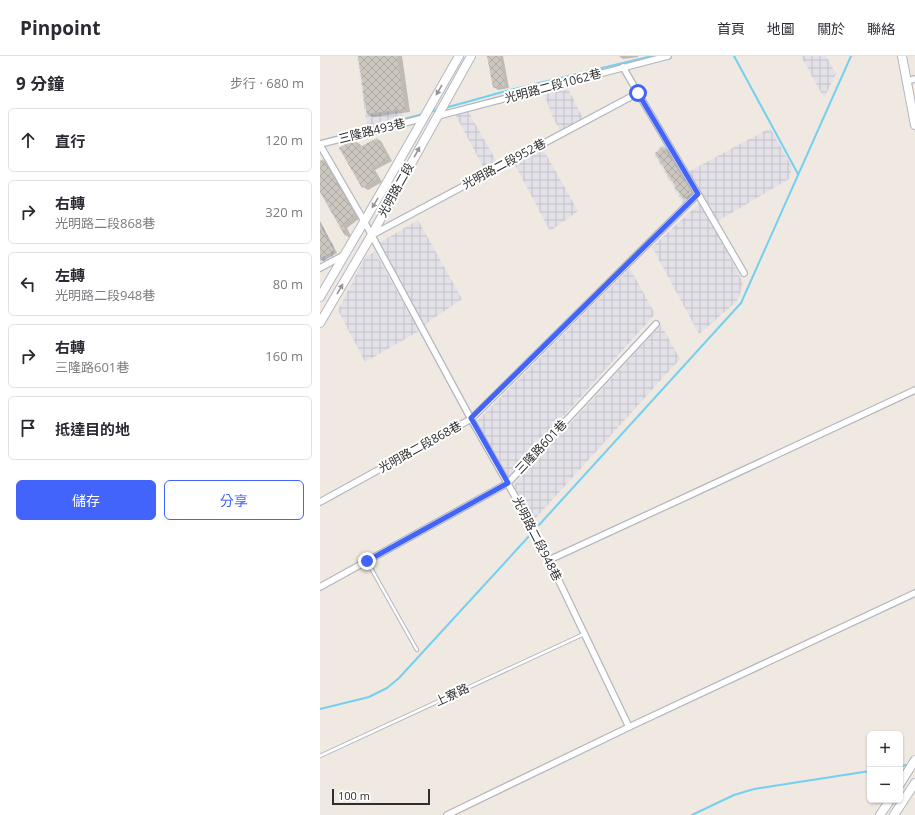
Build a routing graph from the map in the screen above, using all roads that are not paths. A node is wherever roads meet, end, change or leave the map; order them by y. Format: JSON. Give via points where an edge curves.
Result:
{"nodes":[{"id":1,"x":459,"y":56,"type":"edge"},
{"id":2,"x":471,"y":56,"type":"edge"},
{"id":3,"x":668,"y":56,"type":"edge"},
{"id":4,"x":902,"y":56,"type":"edge"},
{"id":5,"x":623,"y":67,"type":"junction"},
{"id":6,"x":911,"y":80,"type":"edge"},
{"id":7,"x":638,"y":93,"type":"junction"},
{"id":8,"x":438,"y":116,"type":"junction"},
{"id":9,"x":424,"y":118,"type":"junction"},
{"id":10,"x":915,"y":125,"type":"edge"},
{"id":11,"x":320,"y":144,"type":"edge"},
{"id":12,"x":698,"y":194,"type":"junction"},
{"id":13,"x":364,"y":221,"type":"junction"},
{"id":14,"x":369,"y":232,"type":"junction"},
{"id":15,"x":344,"y":255,"type":"junction"},
{"id":16,"x":320,"y":268,"type":"edge"},
{"id":17,"x":744,"y":273,"type":"dead end"},
{"id":18,"x":320,"y":297,"type":"edge"},
{"id":19,"x":320,"y":323,"type":"edge"},
{"id":20,"x":656,"y":324,"type":"dead end"},
{"id":21,"x":915,"y":390,"type":"edge"},
{"id":22,"x":471,"y":418,"type":"junction"},
{"id":23,"x":508,"y":483,"type":"junction"},
{"id":24,"x":320,"y":502,"type":"edge"},
{"id":25,"x":549,"y":560,"type":"junction"},
{"id":26,"x":367,"y":561,"type":"junction"},
{"id":27,"x":320,"y":587,"type":"edge"},
{"id":28,"x":915,"y":593,"type":"edge"},
{"id":29,"x":584,"y":634,"type":"junction"},
{"id":30,"x":417,"y":650,"type":"dead end"},
{"id":31,"x":629,"y":727,"type":"junction"},
{"id":32,"x":320,"y":756,"type":"edge"},
{"id":33,"x":915,"y":760,"type":"edge"},
{"id":34,"x":903,"y":779,"type":"edge"},
{"id":35,"x":915,"y":783,"type":"edge"},
{"id":36,"x":888,"y":803,"type":"edge"},
{"id":37,"x":447,"y":815,"type":"edge"},
{"id":38,"x":880,"y":815,"type":"edge"},
{"id":39,"x":894,"y":815,"type":"edge"}],
"edges":[{"from":1,"to":9,"type":"street","name":"光明路二段","one_way":true},
{"from":2,"to":8,"type":"street","name":"光明路二段"},
{"from":3,"to":5,"type":"street","name":"光明路二段1062巷"},
{"from":4,"to":6,"type":"street"},
{"from":5,"to":7,"type":"street"},
{"from":5,"to":8,"type":"street","name":"光明路二段1062巷"},
{"from":6,"to":10,"type":"street"},
{"from":7,"to":12,"type":"street"},
{"from":7,"to":14,"type":"street","name":"光明路二段952巷"},
{"from":14,"to":8,"type":"street","name":"光明路二段","one_way":true},
{"from":9,"to":11,"type":"street","name":"三隆路493巷"},
{"from":9,"to":13,"type":"street","name":"光明路二段","one_way":true},
{"from":11,"to":13,"type":"street","name":"光明路二段948巷"},
{"from":12,"to":17,"type":"street"},
{"from":12,"to":22,"type":"street","name":"光明路二段868巷"},
{"from":13,"to":14,"type":"street","name":"光明路二段948巷"},
{"from":13,"to":15,"type":"street","name":"光明路二段"},
{"from":19,"to":14,"type":"street","name":"光明路二段","one_way":true},
{"from":14,"to":22,"type":"street","name":"光明路二段948巷"},
{"from":15,"to":16,"type":"street"},
{"from":15,"to":18,"type":"street","name":"光明路二段"},
{"from":20,"to":23,"type":"street","name":"三隆路601巷"},
{"from":21,"to":25,"type":"street"},
{"from":22,"to":23,"type":"street","name":"光明路二段948巷"},
{"from":22,"to":24,"type":"street","name":"光明路二段868巷"},
{"from":23,"to":25,"type":"street","name":"光明路二段948巷"},
{"from":23,"to":26,"type":"street","name":"三隆路601巷"},
{"from":25,"to":29,"type":"street","name":"光明路二段948巷"},
{"from":26,"to":27,"type":"street","name":"三隆路601巷"},
{"from":26,"to":30,"type":"lane"},
{"from":28,"to":31,"type":"street"},
{"from":29,"to":31,"type":"street","name":"光明路二段948巷"},
{"from":29,"to":32,"type":"lane","name":"上寮路"},
{"from":31,"to":37,"type":"street"},
{"from":33,"to":34,"type":"street"},
{"from":35,"to":39,"type":"street"},
{"from":36,"to":38,"type":"street"}]}
